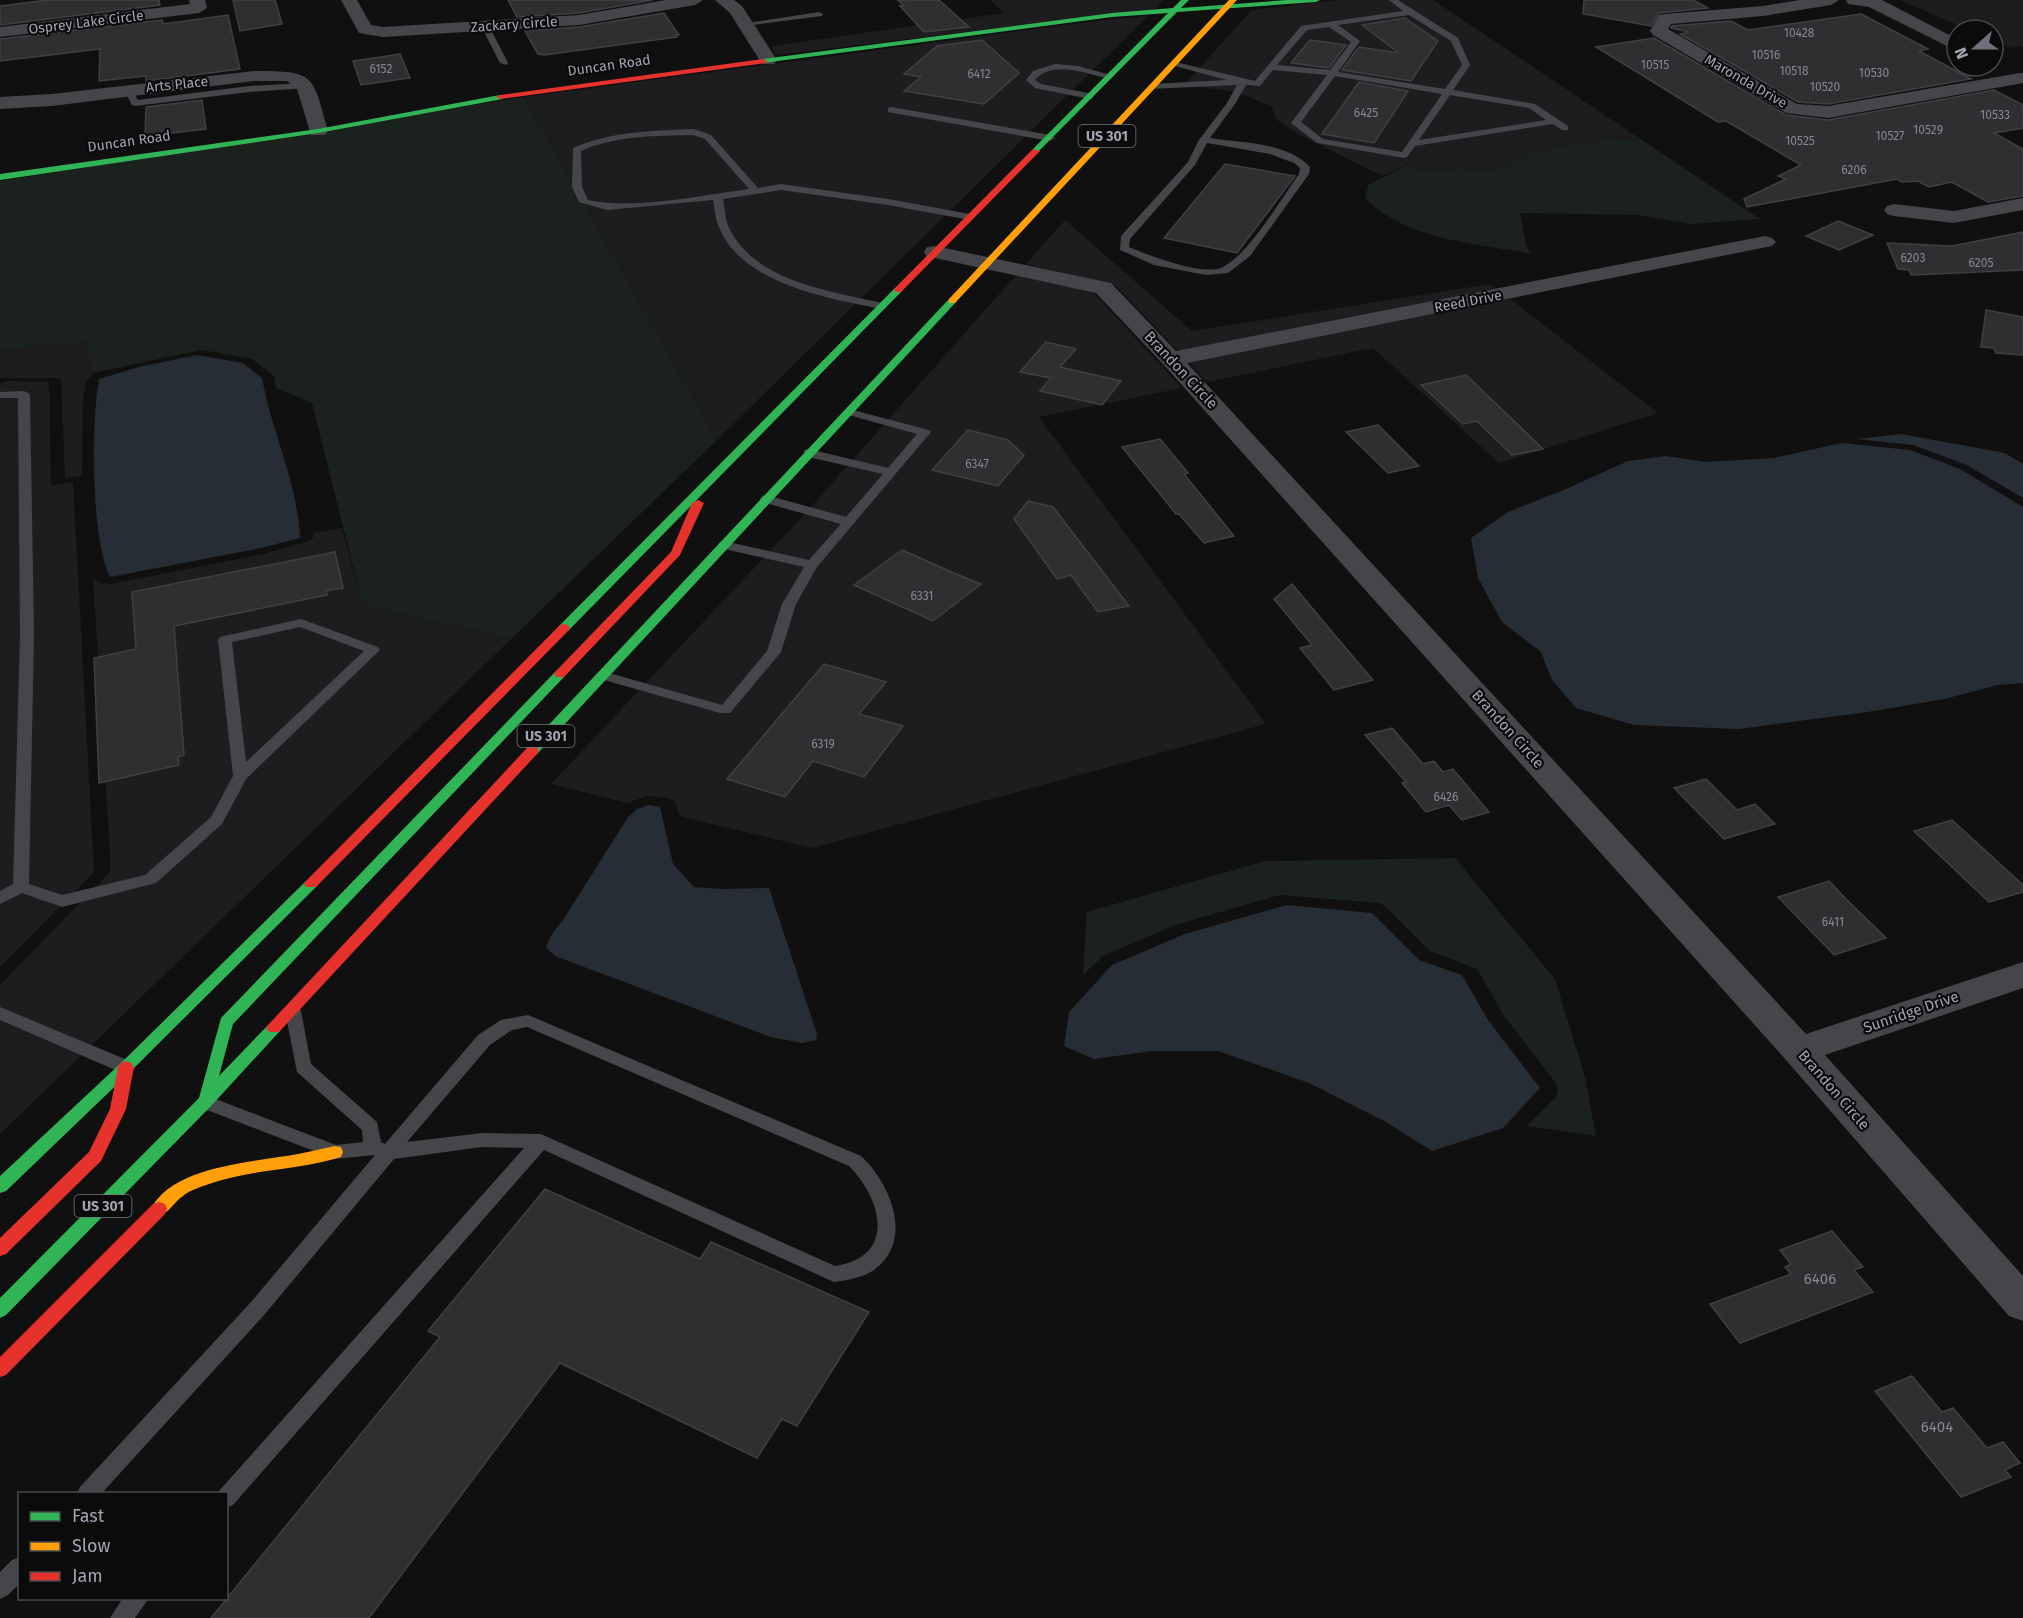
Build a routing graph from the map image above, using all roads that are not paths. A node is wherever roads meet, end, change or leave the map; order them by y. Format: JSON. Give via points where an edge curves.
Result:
{"nodes":[{"id":1,"x":197,"y":0,"type":"edge"},
{"id":2,"x":349,"y":0,"type":"edge"},
{"id":3,"x":695,"y":0,"type":"edge"},
{"id":4,"x":1185,"y":0,"type":"edge"},
{"id":5,"x":1316,"y":0,"type":"edge"},
{"id":6,"x":1393,"y":0,"type":"edge"},
{"id":7,"x":1742,"y":0,"type":"edge"},
{"id":8,"x":1831,"y":0,"type":"edge"},
{"id":9,"x":1854,"y":0,"type":"edge"},
{"id":10,"x":1299,"y":1,"type":"edge"},
{"id":11,"x":1229,"y":4,"type":"edge"},
{"id":12,"x":1763,"y":10,"type":"junction"},
{"id":13,"x":735,"y":11,"type":"edge"},
{"id":14,"x":1174,"y":11,"type":"junction"},
{"id":15,"x":1410,"y":12,"type":"junction"},
{"id":16,"x":819,"y":14,"type":"dead end"},
{"id":17,"x":1331,"y":24,"type":"junction"},
{"id":18,"x":485,"y":26,"type":"junction"},
{"id":19,"x":0,"y":32,"type":"edge"},
{"id":20,"x":1945,"y":40,"type":"edge"},
{"id":21,"x":768,"y":60,"type":"junction"},
{"id":22,"x":504,"y":63,"type":"dead end"},
{"id":23,"x":1174,"y":63,"type":"junction"},
{"id":24,"x":1271,"y":67,"type":"junction"},
{"id":25,"x":2005,"y":70,"type":"edge"},
{"id":26,"x":1331,"y":73,"type":"junction"},
{"id":27,"x":1110,"y":76,"type":"junction"},
{"id":28,"x":2021,"y":79,"type":"edge"},
{"id":29,"x":1243,"y":82,"type":"junction"},
{"id":30,"x":1152,"y":87,"type":"junction"},
{"id":31,"x":1448,"y":91,"type":"junction"},
{"id":32,"x":1090,"y":96,"type":"junction"},
{"id":33,"x":0,"y":103,"type":"edge"},
{"id":34,"x":891,"y":110,"type":"dead end"},
{"id":35,"x":1554,"y":121,"type":"junction"},
{"id":36,"x":1565,"y":128,"type":"dead end"},
{"id":37,"x":318,"y":131,"type":"junction"},
{"id":38,"x":1050,"y":138,"type":"junction"},
{"id":39,"x":1204,"y":140,"type":"junction"},
{"id":40,"x":1412,"y":144,"type":"junction"},
{"id":41,"x":0,"y":177,"type":"edge"},
{"id":42,"x":755,"y":190,"type":"junction"},
{"id":43,"x":717,"y":195,"type":"junction"},
{"id":44,"x":2023,"y":204,"type":"edge"},
{"id":45,"x":1894,"y":210,"type":"dead end"},
{"id":46,"x":970,"y":217,"type":"junction"},
{"id":47,"x":1765,"y":242,"type":"dead end"},
{"id":48,"x":935,"y":252,"type":"junction"},
{"id":49,"x":989,"y":262,"type":"junction"},
{"id":50,"x":882,"y":306,"type":"junction"},
{"id":51,"x":1171,"y":359,"type":"junction"},
{"id":52,"x":0,"y":395,"type":"edge"},
{"id":53,"x":849,"y":412,"type":"junction"},
{"id":54,"x":808,"y":453,"type":"junction"},
{"id":55,"x":891,"y":472,"type":"junction"},
{"id":56,"x":706,"y":484,"type":"junction"},
{"id":57,"x":766,"y":499,"type":"junction"},
{"id":58,"x":849,"y":522,"type":"junction"},
{"id":59,"x":724,"y":545,"type":"junction"},
{"id":60,"x":812,"y":566,"type":"junction"},
{"id":61,"x":602,"y":675,"type":"junction"},
{"id":62,"x":240,"y":776,"type":"junction"},
{"id":63,"x":21,"y":887,"type":"junction"},
{"id":64,"x":0,"y":898,"type":"edge"},
{"id":65,"x":2023,"y":975,"type":"edge"},
{"id":66,"x":293,"y":1008,"type":"junction"},
{"id":67,"x":0,"y":1013,"type":"edge"},
{"id":68,"x":1799,"y":1050,"type":"junction"},
{"id":69,"x":126,"y":1067,"type":"junction"},
{"id":70,"x":205,"y":1102,"type":"junction"},
{"id":71,"x":541,"y":1141,"type":"junction"},
{"id":72,"x":380,"y":1149,"type":"junction"},
{"id":73,"x":335,"y":1152,"type":"junction"},
{"id":74,"x":0,"y":1186,"type":"edge"},
{"id":75,"x":0,"y":1249,"type":"edge"},
{"id":76,"x":2023,"y":1304,"type":"edge"},
{"id":77,"x":0,"y":1310,"type":"edge"},
{"id":78,"x":0,"y":1369,"type":"edge"},
{"id":79,"x":89,"y":1492,"type":"edge"},
{"id":80,"x":228,"y":1496,"type":"edge"},
{"id":81,"x":18,"y":1569,"type":"edge"},
{"id":82,"x":0,"y":1588,"type":"edge"},
{"id":83,"x":137,"y":1600,"type":"edge"},
{"id":84,"x":121,"y":1618,"type":"edge"}],
"edges":[{"from":1,"to":19,"type":"street","name":"Osprey Lake Circle","via":[[199,8]]},
{"from":2,"to":18,"type":"street","name":"Zackary Circle","via":[[365,29],[371,32]]},
{"from":3,"to":18,"type":"street","name":"Zackary Circle","via":[[579,20]]},
{"from":4,"to":14,"type":"main road","number":"US 301"},
{"from":5,"to":10,"type":"main road","name":"Duncan Road"},
{"from":6,"to":15,"type":"lane"},
{"from":7,"to":12,"type":"street"},
{"from":8,"to":12,"type":"street","name":"Maronda Drive"},
{"from":9,"to":20,"type":"street","via":[[1873,2]]},
{"from":10,"to":11,"type":"main road","name":"Duncan Road"},
{"from":11,"to":14,"type":"main road","name":"Duncan Road"},
{"from":11,"to":23,"type":"main road","number":"US 301"},
{"from":12,"to":28,"type":"street","name":"Maronda Drive","via":[[1665,19],[1659,31],[1793,109],[1828,112]]},
{"from":13,"to":16,"type":"lane"},
{"from":13,"to":21,"type":"street"},
{"from":14,"to":21,"type":"main road","name":"Duncan Road","via":[[1084,18]]},
{"from":14,"to":27,"type":"main road","number":"US 301"},
{"from":15,"to":17,"type":"lane"},
{"from":15,"to":31,"type":"lane","via":[[1455,40],[1466,65]]},
{"from":17,"to":24,"type":"lane","via":[[1304,28]]},
{"from":17,"to":26,"type":"lane","via":[[1356,41]]},
{"from":18,"to":22,"type":"lane"},
{"from":21,"to":37,"type":"main road","name":"Duncan Road","via":[[461,103]]},
{"from":23,"to":29,"type":"lane"},
{"from":23,"to":30,"type":"main road","number":"US 301"},
{"from":24,"to":26,"type":"lane"},
{"from":24,"to":29,"type":"lane","via":[[1257,84]]},
{"from":25,"to":28,"type":"street","name":"Maronda Drive"},
{"from":26,"to":31,"type":"lane"},
{"from":26,"to":40,"type":"lane","via":[[1296,123],[1320,141],[1404,155]]},
{"from":27,"to":32,"type":"main road","number":"US 301"},
{"from":27,"to":32,"type":"lane","via":[[1050,67],[1038,70],[1030,80],[1038,86]]},
{"from":29,"to":30,"type":"lane"},
{"from":29,"to":39,"type":"lane"},
{"from":30,"to":49,"type":"main road","number":"US 301"},
{"from":31,"to":35,"type":"lane","via":[[1532,106]]},
{"from":31,"to":40,"type":"lane"},
{"from":32,"to":38,"type":"main road","number":"US 301"},
{"from":33,"to":37,"type":"street","name":"Arts Place","via":[[254,76],[291,76],[304,86]]},
{"from":34,"to":38,"type":"lane"},
{"from":35,"to":36,"type":"lane"},
{"from":35,"to":40,"type":"lane"},
{"from":37,"to":41,"type":"main road","name":"Duncan Road"},
{"from":38,"to":46,"type":"main road","number":"US 301"},
{"from":39,"to":39,"type":"lane","via":[[1192,163],[1125,238],[1124,248],[1154,262],[1206,272],[1224,271],[1246,254],[1304,174],[1305,167],[1299,160],[1283,154]]},
{"from":42,"to":43,"type":"lane"},
{"from":42,"to":43,"type":"lane","via":[[708,137],[694,132],[625,135],[576,150],[577,187],[585,202],[607,207]]},
{"from":42,"to":46,"type":"lane","via":[[798,188]]},
{"from":43,"to":50,"type":"lane","via":[[725,231],[763,269],[817,293]]},
{"from":44,"to":45,"type":"street","via":[[1954,217]]},
{"from":46,"to":48,"type":"main road","number":"US 301"},
{"from":47,"to":51,"type":"street","name":"Reed Drive"},
{"from":48,"to":49,"type":"street","name":"Brandon Circle"},
{"from":48,"to":50,"type":"main road","number":"US 301"},
{"from":49,"to":51,"type":"street","name":"Brandon Circle","via":[[1103,288]]},
{"from":49,"to":53,"type":"main road","number":"US 301"},
{"from":50,"to":56,"type":"main road","number":"US 301"},
{"from":51,"to":68,"type":"street","name":"Brandon Circle"},
{"from":52,"to":63,"type":"lane","via":[[24,394],[27,636]]},
{"from":53,"to":54,"type":"main road","number":"US 301"},
{"from":53,"to":55,"type":"lane","via":[[925,432]]},
{"from":54,"to":55,"type":"lane"},
{"from":54,"to":57,"type":"main road","number":"US 301"},
{"from":55,"to":58,"type":"lane"},
{"from":56,"to":69,"type":"main road","number":"US 301"},
{"from":56,"to":70,"type":"main road","via":[[676,553],[226,1022]]},
{"from":57,"to":58,"type":"lane"},
{"from":57,"to":59,"type":"main road","number":"US 301"},
{"from":58,"to":60,"type":"lane"},
{"from":59,"to":60,"type":"lane"},
{"from":59,"to":61,"type":"main road","number":"US 301"},
{"from":60,"to":61,"type":"lane","via":[[789,604],[774,651],[725,710]]},
{"from":61,"to":66,"type":"main road","number":"US 301"},
{"from":62,"to":62,"type":"lane","via":[[225,640],[301,623],[373,650]]},
{"from":62,"to":63,"type":"lane","via":[[217,820],[150,879],[62,901]]},
{"from":63,"to":64,"type":"lane"},
{"from":65,"to":68,"type":"street","name":"Sunridge Drive"},
{"from":66,"to":70,"type":"main road","number":"US 301"},
{"from":66,"to":72,"type":"lane","via":[[303,1067],[371,1127]]},
{"from":67,"to":69,"type":"lane"},
{"from":68,"to":76,"type":"street","name":"Brandon Circle"},
{"from":69,"to":74,"type":"main road","number":"US 301"},
{"from":69,"to":75,"type":"main road","via":[[118,1109],[95,1156]]},
{"from":70,"to":73,"type":"lane"},
{"from":70,"to":77,"type":"main road","number":"US 301"},
{"from":71,"to":72,"type":"lane","via":[[482,1140]]},
{"from":71,"to":72,"type":"lane","via":[[834,1274],[860,1269],[877,1256],[886,1239],[887,1218],[882,1199],[873,1180],[855,1161],[528,1021],[499,1026]]},
{"from":71,"to":80,"type":"lane"},
{"from":72,"to":73,"type":"lane"},
{"from":72,"to":79,"type":"lane","via":[[258,1308]]},
{"from":73,"to":78,"type":"main road","via":[[298,1162],[231,1169],[177,1191]]},
{"from":81,"to":82,"type":"lane"},
{"from":83,"to":84,"type":"lane"}]}
